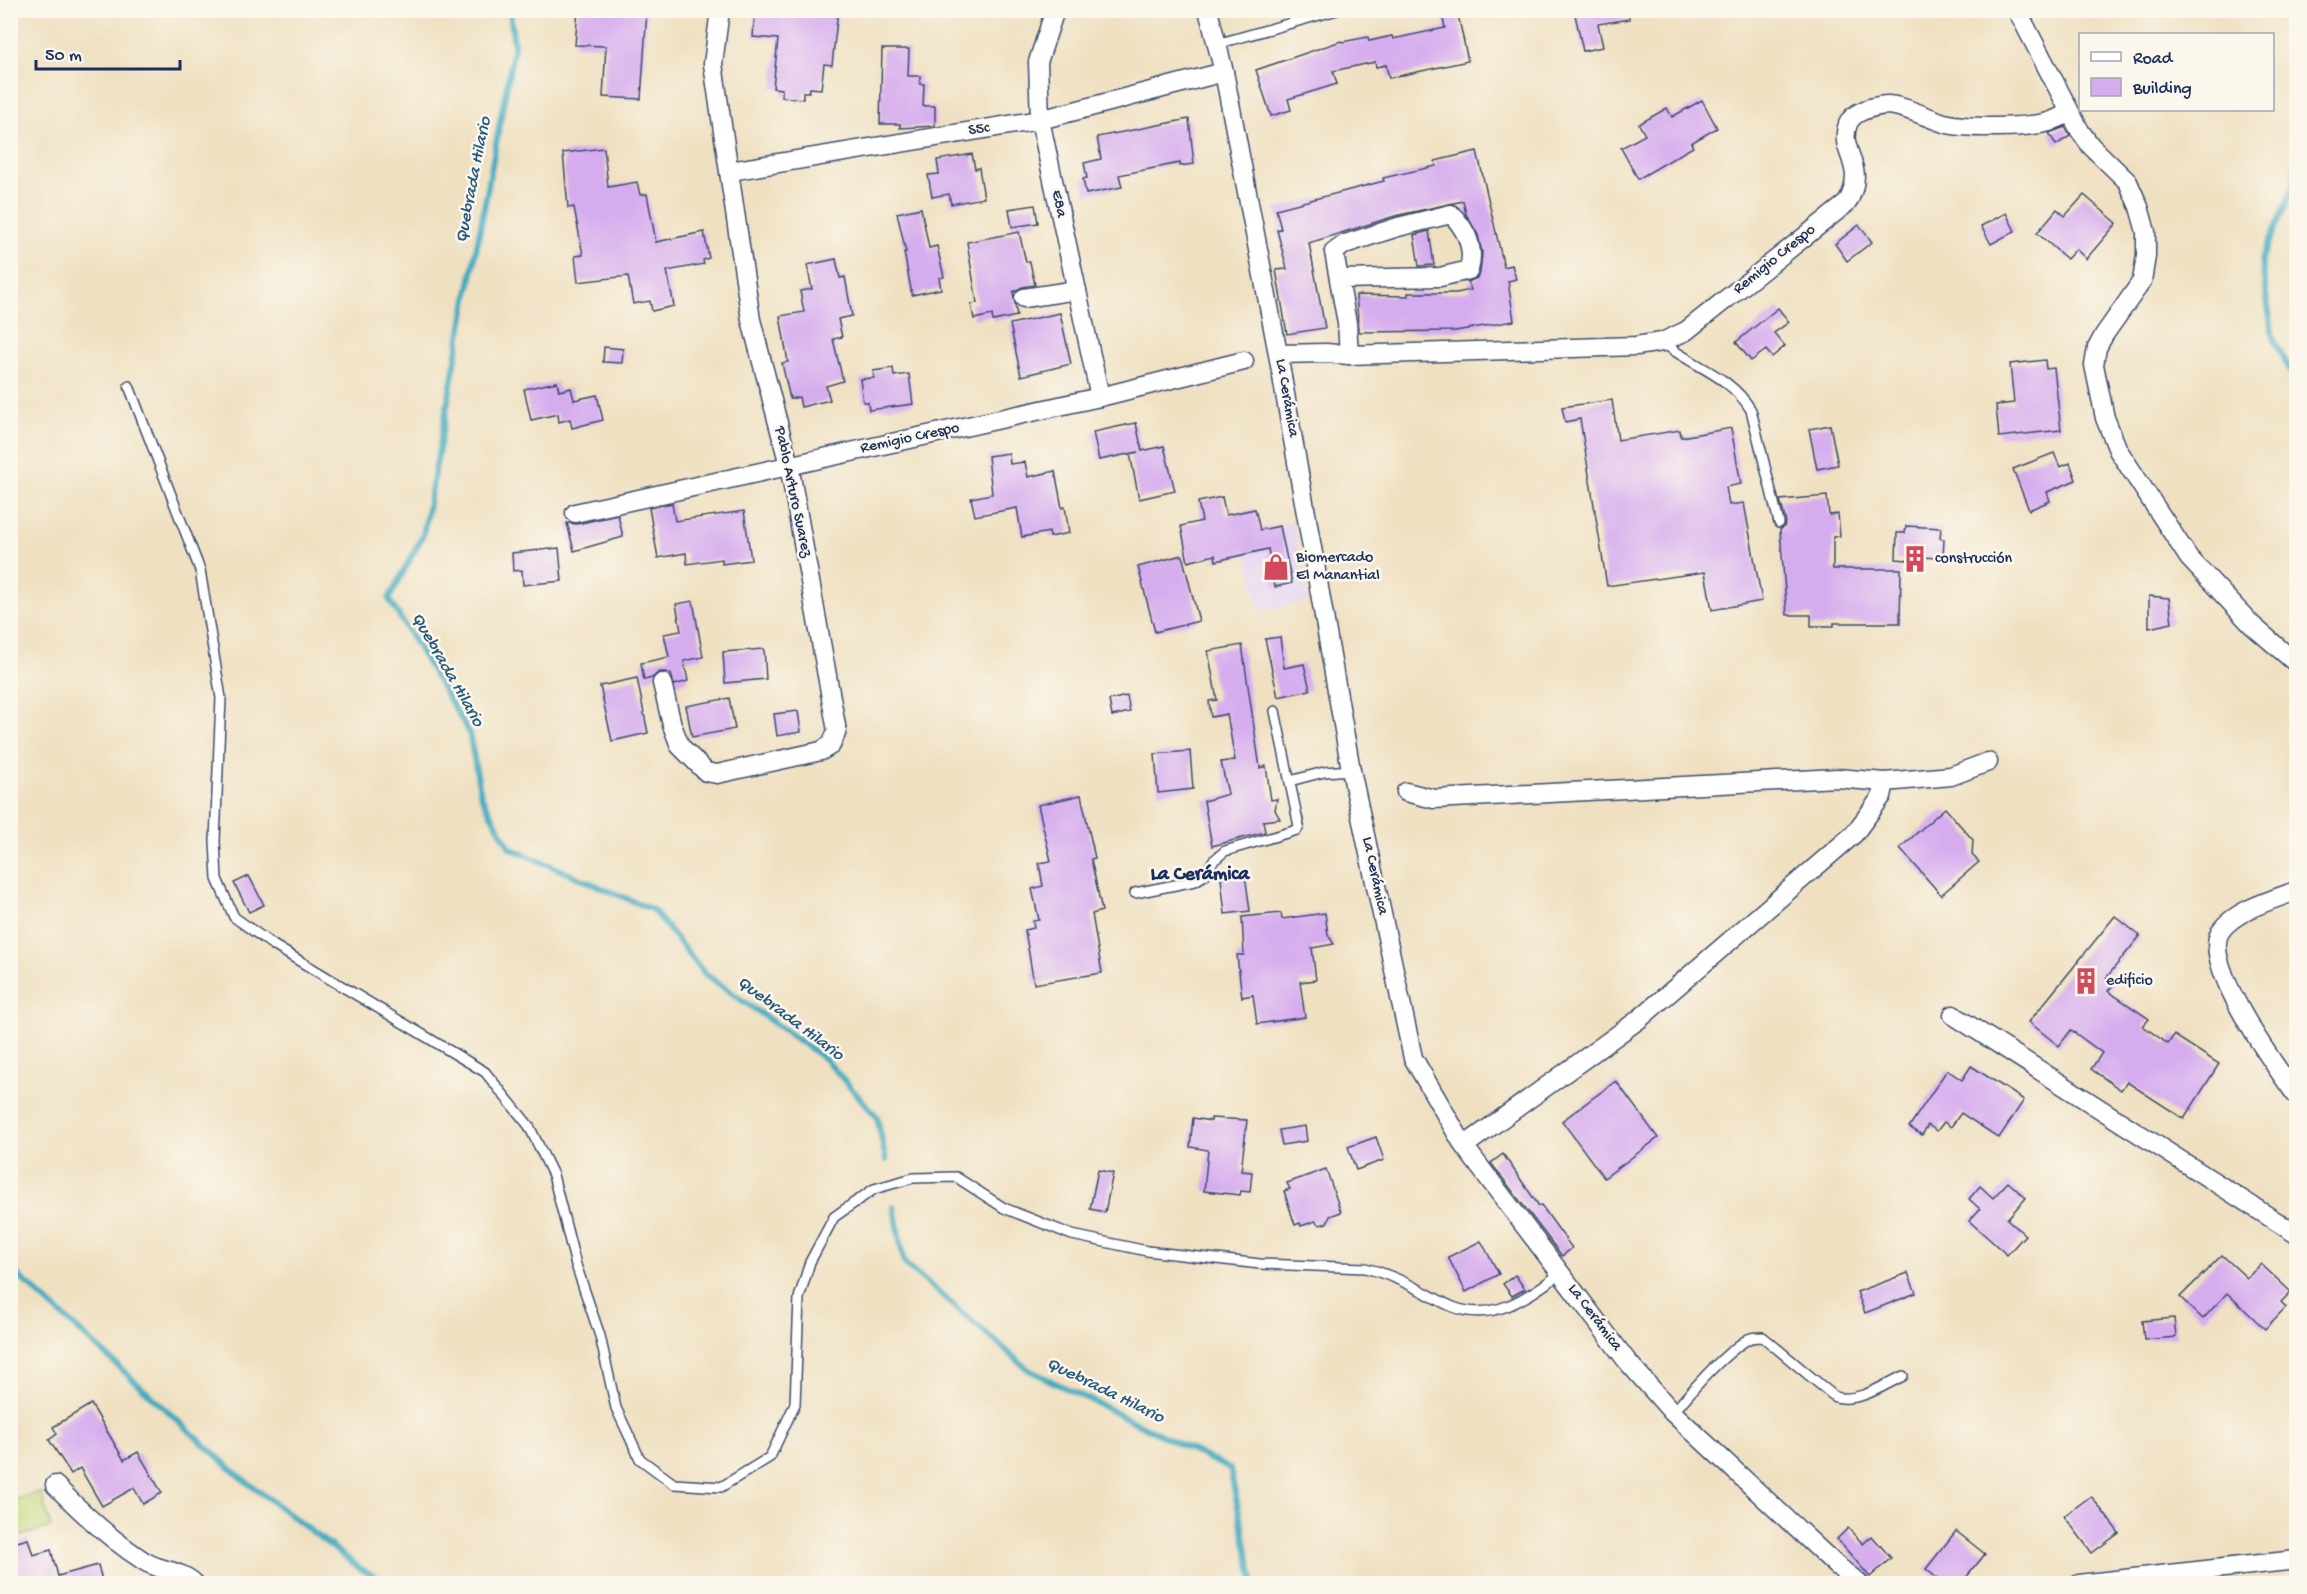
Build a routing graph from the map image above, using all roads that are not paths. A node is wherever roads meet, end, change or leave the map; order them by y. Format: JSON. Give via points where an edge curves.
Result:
{"nodes":[{"id":1,"x":720,"y":10,"type":"edge"},
{"id":2,"x":1055,"y":10,"type":"edge"},
{"id":3,"x":1208,"y":10,"type":"edge"},
{"id":4,"x":1337,"y":10,"type":"edge"},
{"id":5,"x":2018,"y":10,"type":"edge"},
{"id":6,"x":1217,"y":44,"type":"junction"},
{"id":7,"x":1224,"y":72,"type":"junction"},
{"id":8,"x":2070,"y":113,"type":"junction"},
{"id":9,"x":1040,"y":120,"type":"junction"},
{"id":10,"x":730,"y":171,"type":"junction"},
{"id":11,"x":1340,"y":279,"type":"junction"},
{"id":12,"x":1077,"y":290,"type":"junction"},
{"id":13,"x":1024,"y":298,"type":"dead end"},
{"id":14,"x":1662,"y":342,"type":"junction"},
{"id":15,"x":1278,"y":354,"type":"junction"},
{"id":16,"x":1349,"y":355,"type":"junction"},
{"id":17,"x":1244,"y":361,"type":"dead end"},
{"id":18,"x":129,"y":386,"type":"dead end"},
{"id":19,"x":1100,"y":397,"type":"junction"},
{"id":20,"x":789,"y":465,"type":"junction"},
{"id":21,"x":575,"y":513,"type":"dead end"},
{"id":22,"x":1779,"y":524,"type":"dead end"},
{"id":23,"x":2296,"y":663,"type":"edge"},
{"id":24,"x":662,"y":682,"type":"dead end"},
{"id":25,"x":1275,"y":711,"type":"dead end"},
{"id":26,"x":1988,"y":762,"type":"dead end"},
{"id":27,"x":1352,"y":770,"type":"junction"},
{"id":28,"x":1290,"y":781,"type":"junction"},
{"id":29,"x":1885,"y":782,"type":"junction"},
{"id":30,"x":1406,"y":792,"type":"dead end"},
{"id":31,"x":2296,"y":891,"type":"edge"},
{"id":32,"x":1135,"y":893,"type":"dead end"},
{"id":33,"x":1953,"y":1015,"type":"dead end"},
{"id":34,"x":2296,"y":1095,"type":"edge"},
{"id":35,"x":1464,"y":1146,"type":"junction"},
{"id":36,"x":2296,"y":1234,"type":"edge"},
{"id":37,"x":1561,"y":1273,"type":"junction"},
{"id":38,"x":1903,"y":1376,"type":"dead end"},
{"id":39,"x":1673,"y":1413,"type":"junction"},
{"id":40,"x":55,"y":1485,"type":"dead end"},
{"id":41,"x":2296,"y":1560,"type":"edge"},
{"id":42,"x":195,"y":1584,"type":"edge"},
{"id":43,"x":1860,"y":1584,"type":"edge"},
{"id":44,"x":2079,"y":1584,"type":"edge"}],
"edges":[{"from":1,"to":10,"type":"street","name":"Pablo Arturo Suarez","via":[[713,64]]},
{"from":2,"to":9,"type":"street","name":"E8a","via":[[1038,62]]},
{"from":3,"to":6,"type":"street","name":"La Cerámica"},
{"from":4,"to":6,"type":"lane"},
{"from":5,"to":8,"type":"street"},
{"from":6,"to":7,"type":"street","name":"La Cerámica"},
{"from":7,"to":9,"type":"street","name":"S5c"},
{"from":7,"to":15,"type":"street","name":"La Cerámica"},
{"from":8,"to":14,"type":"street","name":"Remigio Crespo","via":[[2047,122],[1984,128],[1947,124],[1889,105],[1860,112],[1848,122],[1845,137],[1857,174],[1855,190],[1847,203],[1686,331]]},
{"from":8,"to":23,"type":"street","via":[[2091,146],[2128,182],[2146,232],[2142,281],[2104,335],[2094,365],[2105,418],[2118,450],[2189,558]]},
{"from":9,"to":10,"type":"street","name":"S5c"},
{"from":9,"to":12,"type":"street","name":"E8a"},
{"from":10,"to":20,"type":"street","name":"Pablo Arturo Suarez","via":[[752,320]]},
{"from":11,"to":11,"type":"street","via":[[1440,277],[1469,270],[1471,250],[1464,227],[1451,214],[1345,244],[1334,252]]},
{"from":11,"to":16,"type":"street"},
{"from":12,"to":13,"type":"street"},
{"from":12,"to":19,"type":"street","name":"E8a"},
{"from":14,"to":16,"type":"street","name":"Remigio Crespo"},
{"from":14,"to":22,"type":"lane","via":[[1742,395],[1751,410]]},
{"from":15,"to":16,"type":"street","name":"Remigio Crespo"},
{"from":15,"to":27,"type":"street","name":"La Cerámica"},
{"from":17,"to":19,"type":"street","name":"Remigio Crespo"},
{"from":18,"to":37,"type":"lane","via":[[201,570],[221,698],[217,879],[234,917],[273,945],[484,1072],[529,1126],[553,1175],[576,1265],[600,1336],[616,1407],[640,1459],[674,1484],[721,1487],[770,1457],[795,1404],[799,1298],[810,1262],[834,1217],[874,1189],[913,1178],[956,1178],[1005,1208],[1072,1235],[1148,1251],[1260,1264],[1380,1271],[1469,1312],[1488,1312],[1525,1299]]},
{"from":19,"to":20,"type":"street","name":"Remigio Crespo"},
{"from":20,"to":21,"type":"street","name":"Remigio Crespo"},
{"from":20,"to":24,"type":"street","name":"Pablo Arturo Suarez","via":[[837,731],[831,745],[821,751],[717,774],[706,772],[680,746]]},
{"from":25,"to":28,"type":"lane"},
{"from":26,"to":29,"type":"street","via":[[1951,776]]},
{"from":27,"to":28,"type":"lane"},
{"from":27,"to":35,"type":"street","name":"La Cerámica","via":[[1413,1058]]},
{"from":28,"to":32,"type":"lane","via":[[1297,830],[1226,851],[1195,881]]},
{"from":29,"to":30,"type":"street","via":[[1837,778],[1434,799]]},
{"from":29,"to":35,"type":"street","via":[[1882,796],[1854,834],[1638,1020]]},
{"from":31,"to":34,"type":"street","via":[[2238,916],[2224,926],[2216,945],[2230,992]]},
{"from":33,"to":36,"type":"street"},
{"from":35,"to":37,"type":"street","name":"La Cerámica"},
{"from":37,"to":39,"type":"street","name":"La Cerámica","via":[[1627,1361]]},
{"from":38,"to":39,"type":"lane","via":[[1845,1400],[1835,1397],[1763,1337],[1754,1337],[1709,1373]]},
{"from":39,"to":43,"type":"street","name":"La Cerámica"},
{"from":40,"to":42,"type":"street","via":[[82,1514],[146,1562]]},
{"from":41,"to":44,"type":"street"}]}
